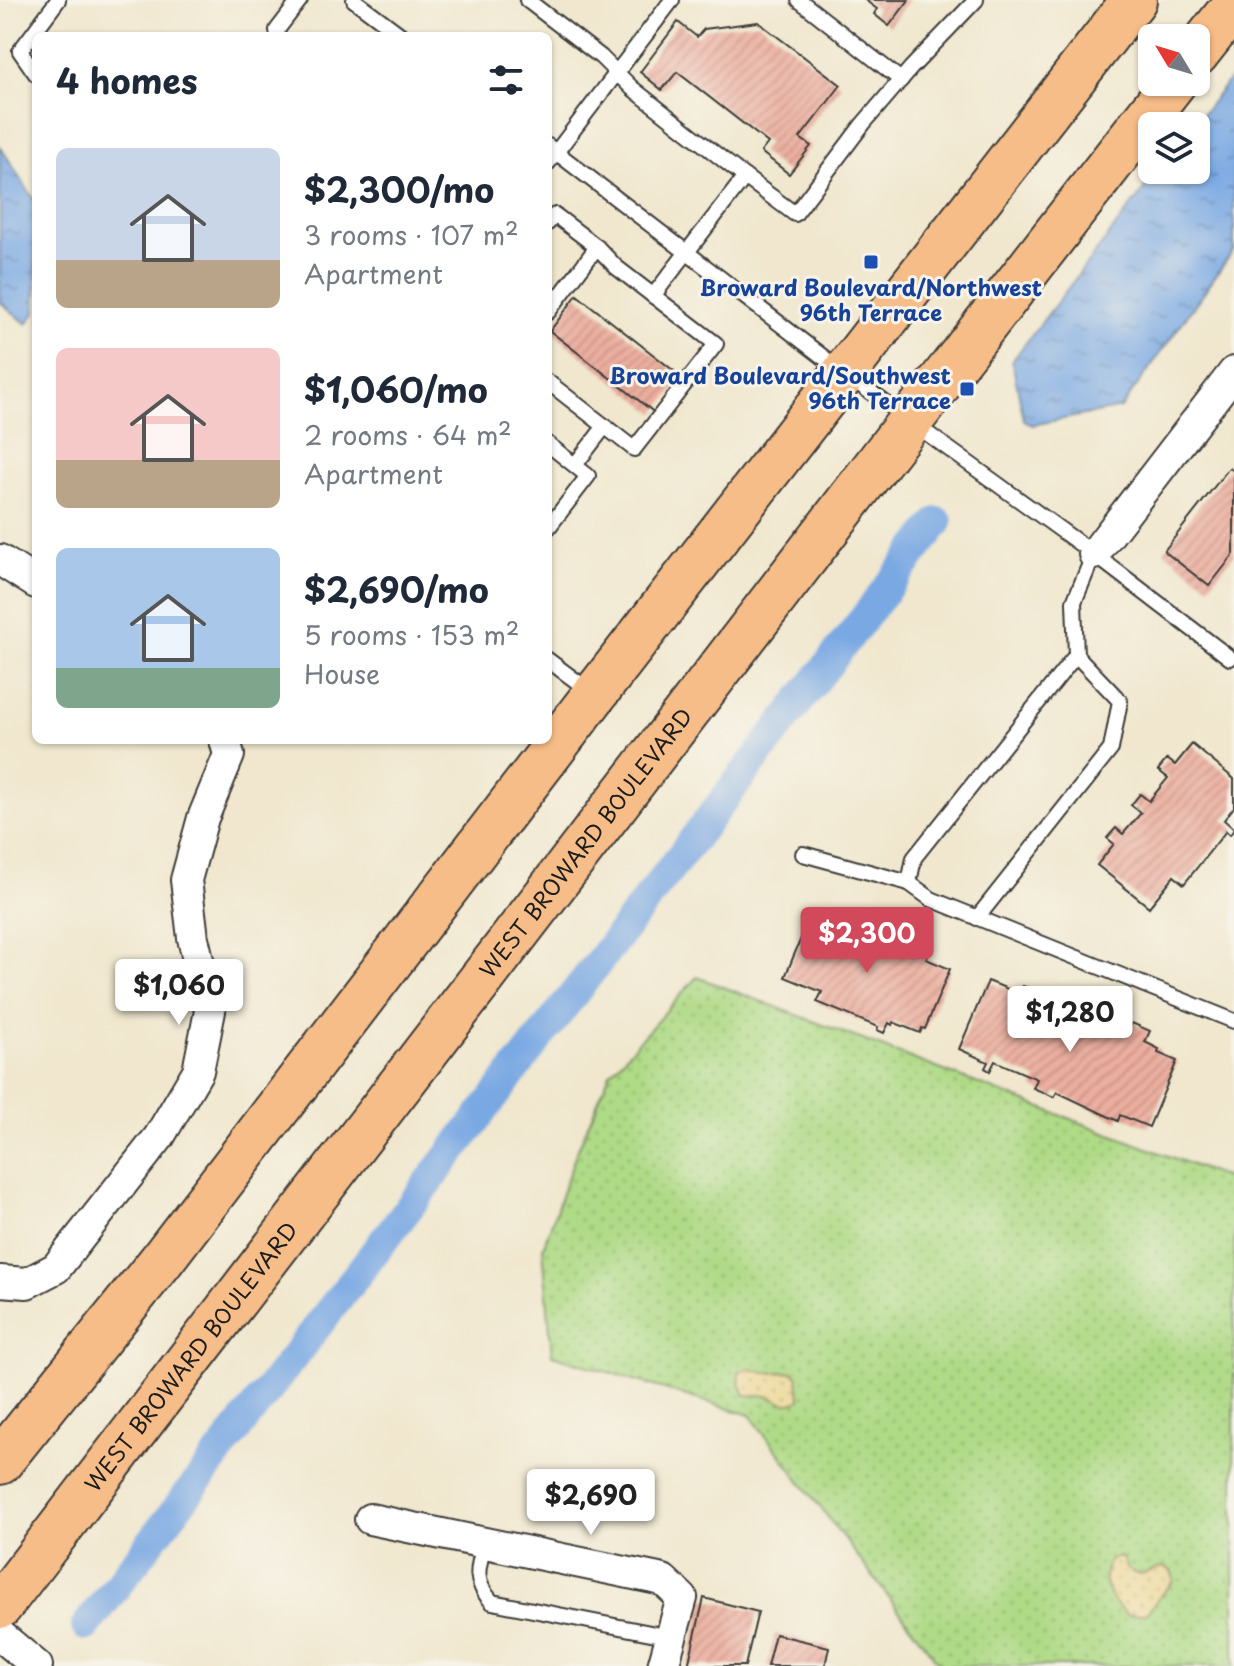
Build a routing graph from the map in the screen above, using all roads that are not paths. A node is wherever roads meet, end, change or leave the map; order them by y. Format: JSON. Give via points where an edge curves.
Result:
{"nodes":[{"id":1,"x":58,"y":0,"type":"edge"},
{"id":2,"x":300,"y":0,"type":"edge"},
{"id":3,"x":354,"y":0,"type":"edge"},
{"id":4,"x":527,"y":0,"type":"edge"},
{"id":5,"x":672,"y":0,"type":"edge"},
{"id":6,"x":799,"y":0,"type":"edge"},
{"id":7,"x":976,"y":0,"type":"edge"},
{"id":8,"x":1134,"y":0,"type":"edge"},
{"id":9,"x":1234,"y":6,"type":"edge"},
{"id":10,"x":34,"y":32,"type":"edge"},
{"id":11,"x":277,"y":32,"type":"edge"},
{"id":12,"x":397,"y":32,"type":"edge"},
{"id":13,"x":32,"y":35,"type":"edge"},
{"id":14,"x":1210,"y":36,"type":"edge"},
{"id":15,"x":32,"y":68,"type":"edge"},
{"id":16,"x":616,"y":71,"type":"junction"},
{"id":17,"x":901,"y":80,"type":"junction"},
{"id":18,"x":1163,"y":96,"type":"edge"},
{"id":19,"x":552,"y":153,"type":"edge"},
{"id":20,"x":552,"y":155,"type":"edge"},
{"id":21,"x":745,"y":177,"type":"junction"},
{"id":22,"x":552,"y":218,"type":"edge"},
{"id":23,"x":597,"y":247,"type":"junction"},
{"id":24,"x":687,"y":252,"type":"junction"},
{"id":25,"x":653,"y":296,"type":"junction"},
{"id":26,"x":552,"y":307,"type":"edge"},
{"id":27,"x":1234,"y":372,"type":"edge"},
{"id":28,"x":844,"y":373,"type":"junction"},
{"id":29,"x":552,"y":385,"type":"edge"},
{"id":30,"x":911,"y":420,"type":"junction"},
{"id":31,"x":605,"y":426,"type":"junction"},
{"id":32,"x":552,"y":447,"type":"edge"},
{"id":33,"x":575,"y":465,"type":"junction"},
{"id":34,"x":552,"y":523,"type":"edge"},
{"id":35,"x":1094,"y":554,"type":"junction"},
{"id":36,"x":0,"y":560,"type":"edge"},
{"id":37,"x":32,"y":580,"type":"edge"},
{"id":38,"x":1076,"y":655,"type":"junction"},
{"id":39,"x":1230,"y":658,"type":"dead end"},
{"id":40,"x":552,"y":663,"type":"edge"},
{"id":41,"x":595,"y":694,"type":"junction"},
{"id":42,"x":226,"y":744,"type":"edge"},
{"id":43,"x":803,"y":854,"type":"dead end"},
{"id":44,"x":909,"y":883,"type":"junction"},
{"id":45,"x":977,"y":918,"type":"junction"},
{"id":46,"x":1234,"y":1021,"type":"edge"},
{"id":47,"x":14,"y":1282,"type":"edge"},
{"id":48,"x":0,"y":1462,"type":"edge"},
{"id":49,"x":370,"y":1519,"type":"dead end"},
{"id":50,"x":485,"y":1543,"type":"junction"},
{"id":51,"x":0,"y":1606,"type":"edge"},
{"id":52,"x":0,"y":1635,"type":"edge"},
{"id":53,"x":671,"y":1637,"type":"junction"},
{"id":54,"x":37,"y":1666,"type":"edge"},
{"id":55,"x":663,"y":1666,"type":"edge"}],
"edges":[{"from":1,"to":10,"type":"lane"},
{"from":2,"to":11,"type":"lane"},
{"from":3,"to":12,"type":"lane"},
{"from":4,"to":16,"type":"lane"},
{"from":5,"to":16,"type":"lane"},
{"from":6,"to":17,"type":"lane"},
{"from":7,"to":17,"type":"lane"},
{"from":8,"to":28,"type":"main road"},
{"from":9,"to":14,"type":"main road"},
{"from":13,"to":15,"type":"lane","via":[[20,51]]},
{"from":16,"to":19,"type":"lane"},
{"from":16,"to":21,"type":"lane"},
{"from":17,"to":21,"type":"lane","via":[[795,214]]},
{"from":18,"to":30,"type":"main road","name":"WEST BROWARD BOULEVARD"},
{"from":20,"to":24,"type":"lane"},
{"from":21,"to":24,"type":"lane"},
{"from":22,"to":23,"type":"lane","via":[[555,215]]},
{"from":23,"to":25,"type":"lane"},
{"from":23,"to":26,"type":"lane"},
{"from":24,"to":25,"type":"lane"},
{"from":24,"to":28,"type":"lane"},
{"from":25,"to":31,"type":"lane","via":[[716,344],[634,449]]},
{"from":27,"to":35,"type":"street"},
{"from":28,"to":30,"type":"lane"},
{"from":28,"to":41,"type":"main road"},
{"from":29,"to":31,"type":"lane"},
{"from":30,"to":35,"type":"lane"},
{"from":30,"to":51,"type":"main road","name":"WEST BROWARD BOULEVARD"},
{"from":31,"to":33,"type":"lane"},
{"from":32,"to":33,"type":"lane"},
{"from":33,"to":34,"type":"lane","via":[[588,476]]},
{"from":35,"to":38,"type":"lane","via":[[1074,602]]},
{"from":35,"to":39,"type":"lane"},
{"from":36,"to":37,"type":"street"},
{"from":38,"to":44,"type":"lane","via":[[914,858]]},
{"from":38,"to":45,"type":"lane","via":[[1120,701],[1111,749]]},
{"from":40,"to":41,"type":"lane"},
{"from":41,"to":48,"type":"main road","via":[[161,1261]]},
{"from":42,"to":47,"type":"street","via":[[229,755],[203,818],[186,880],[210,1011],[198,1071],[159,1137],[56,1268]]},
{"from":43,"to":44,"type":"lane"},
{"from":44,"to":45,"type":"lane","via":[[931,899]]},
{"from":45,"to":46,"type":"lane"},
{"from":49,"to":50,"type":"street"},
{"from":50,"to":53,"type":"lane","via":[[479,1588],[492,1602]]},
{"from":50,"to":53,"type":"street","via":[[663,1580],[682,1598]]},
{"from":52,"to":54,"type":"street"},
{"from":53,"to":55,"type":"street"}]}
